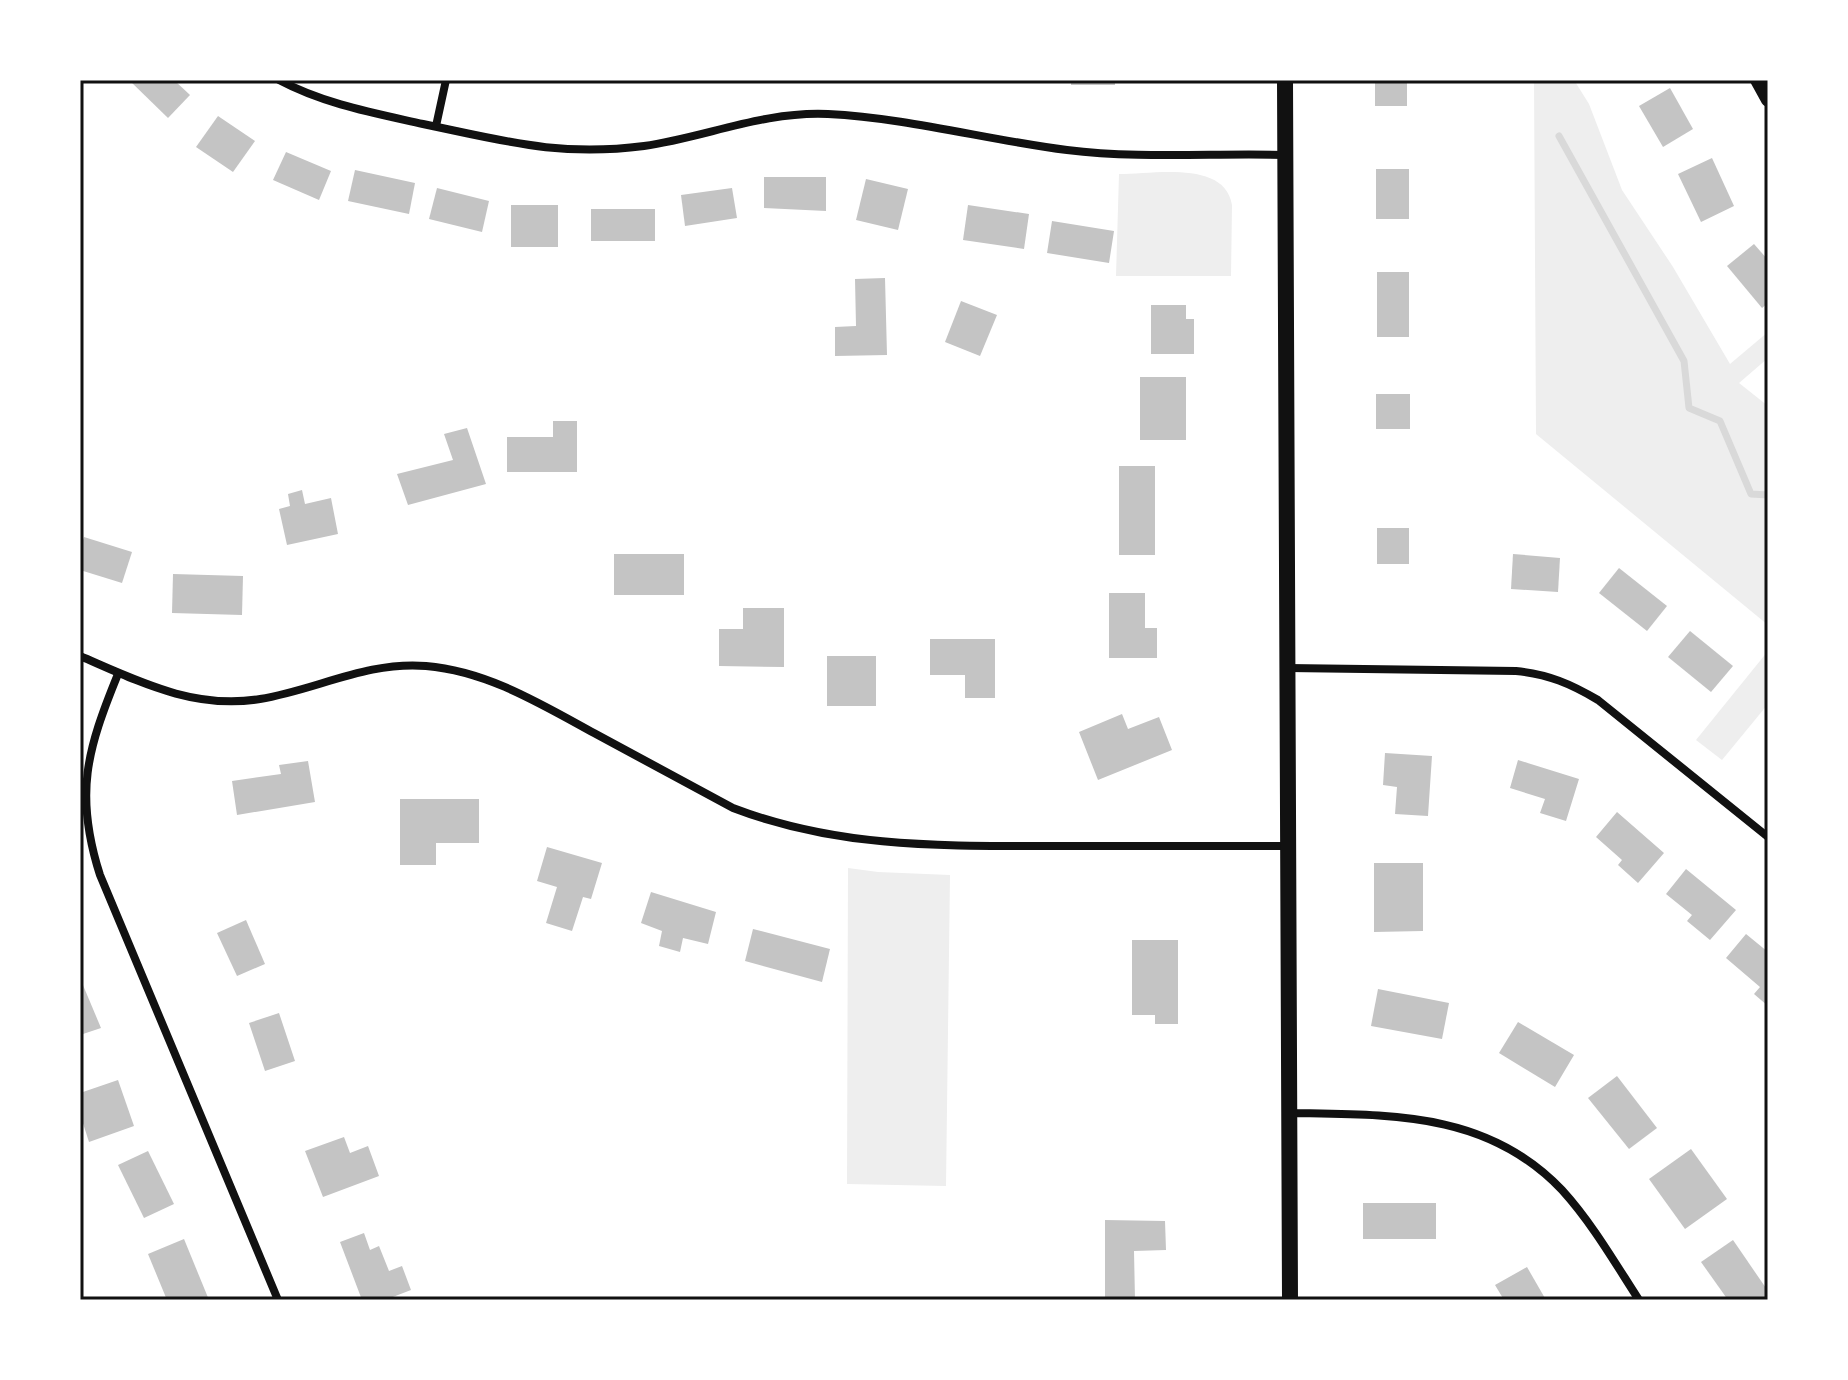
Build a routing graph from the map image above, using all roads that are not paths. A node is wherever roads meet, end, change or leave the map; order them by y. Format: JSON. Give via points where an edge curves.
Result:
{"nodes":[{"id":1,"x":279,"y":80,"type":"edge"},
{"id":2,"x":446,"y":80,"type":"edge"},
{"id":3,"x":1285,"y":80,"type":"edge"},
{"id":4,"x":1757,"y":80,"type":"edge"},
{"id":5,"x":1768,"y":100,"type":"edge"},
{"id":6,"x":436,"y":126,"type":"junction"},
{"id":7,"x":1285,"y":155,"type":"junction"},
{"id":8,"x":80,"y":656,"type":"edge"},
{"id":9,"x":1288,"y":668,"type":"junction"},
{"id":10,"x":118,"y":674,"type":"junction"},
{"id":11,"x":1768,"y":837,"type":"edge"},
{"id":12,"x":1289,"y":846,"type":"junction"},
{"id":13,"x":1290,"y":1113,"type":"junction"},
{"id":14,"x":278,"y":1300,"type":"edge"},
{"id":15,"x":1290,"y":1300,"type":"edge"},
{"id":16,"x":1639,"y":1300,"type":"edge"}],
"edges":[{"from":1,"to":6,"type":"street","via":[[345,107]]},
{"from":2,"to":6,"type":"street"},
{"from":3,"to":7,"type":"main road"},
{"from":4,"to":5,"type":"street"},
{"from":6,"to":7,"type":"street","via":[[521,146],[595,151],[648,145],[767,118],[827,114],[1070,151]]},
{"from":7,"to":9,"type":"main road"},
{"from":8,"to":10,"type":"street"},
{"from":9,"to":11,"type":"street","via":[[1516,671],[1571,683]]},
{"from":9,"to":12,"type":"main road"},
{"from":10,"to":12,"type":"street","via":[[183,697],[240,701],[403,665],[476,676],[519,692],[733,808],[783,826],[856,839],[935,846]]},
{"from":10,"to":14,"type":"street","via":[[88,760],[86,806],[93,851]]},
{"from":12,"to":13,"type":"main road"},
{"from":13,"to":15,"type":"main road"},
{"from":13,"to":16,"type":"street","via":[[1425,1119],[1514,1151],[1571,1201]]}]}
